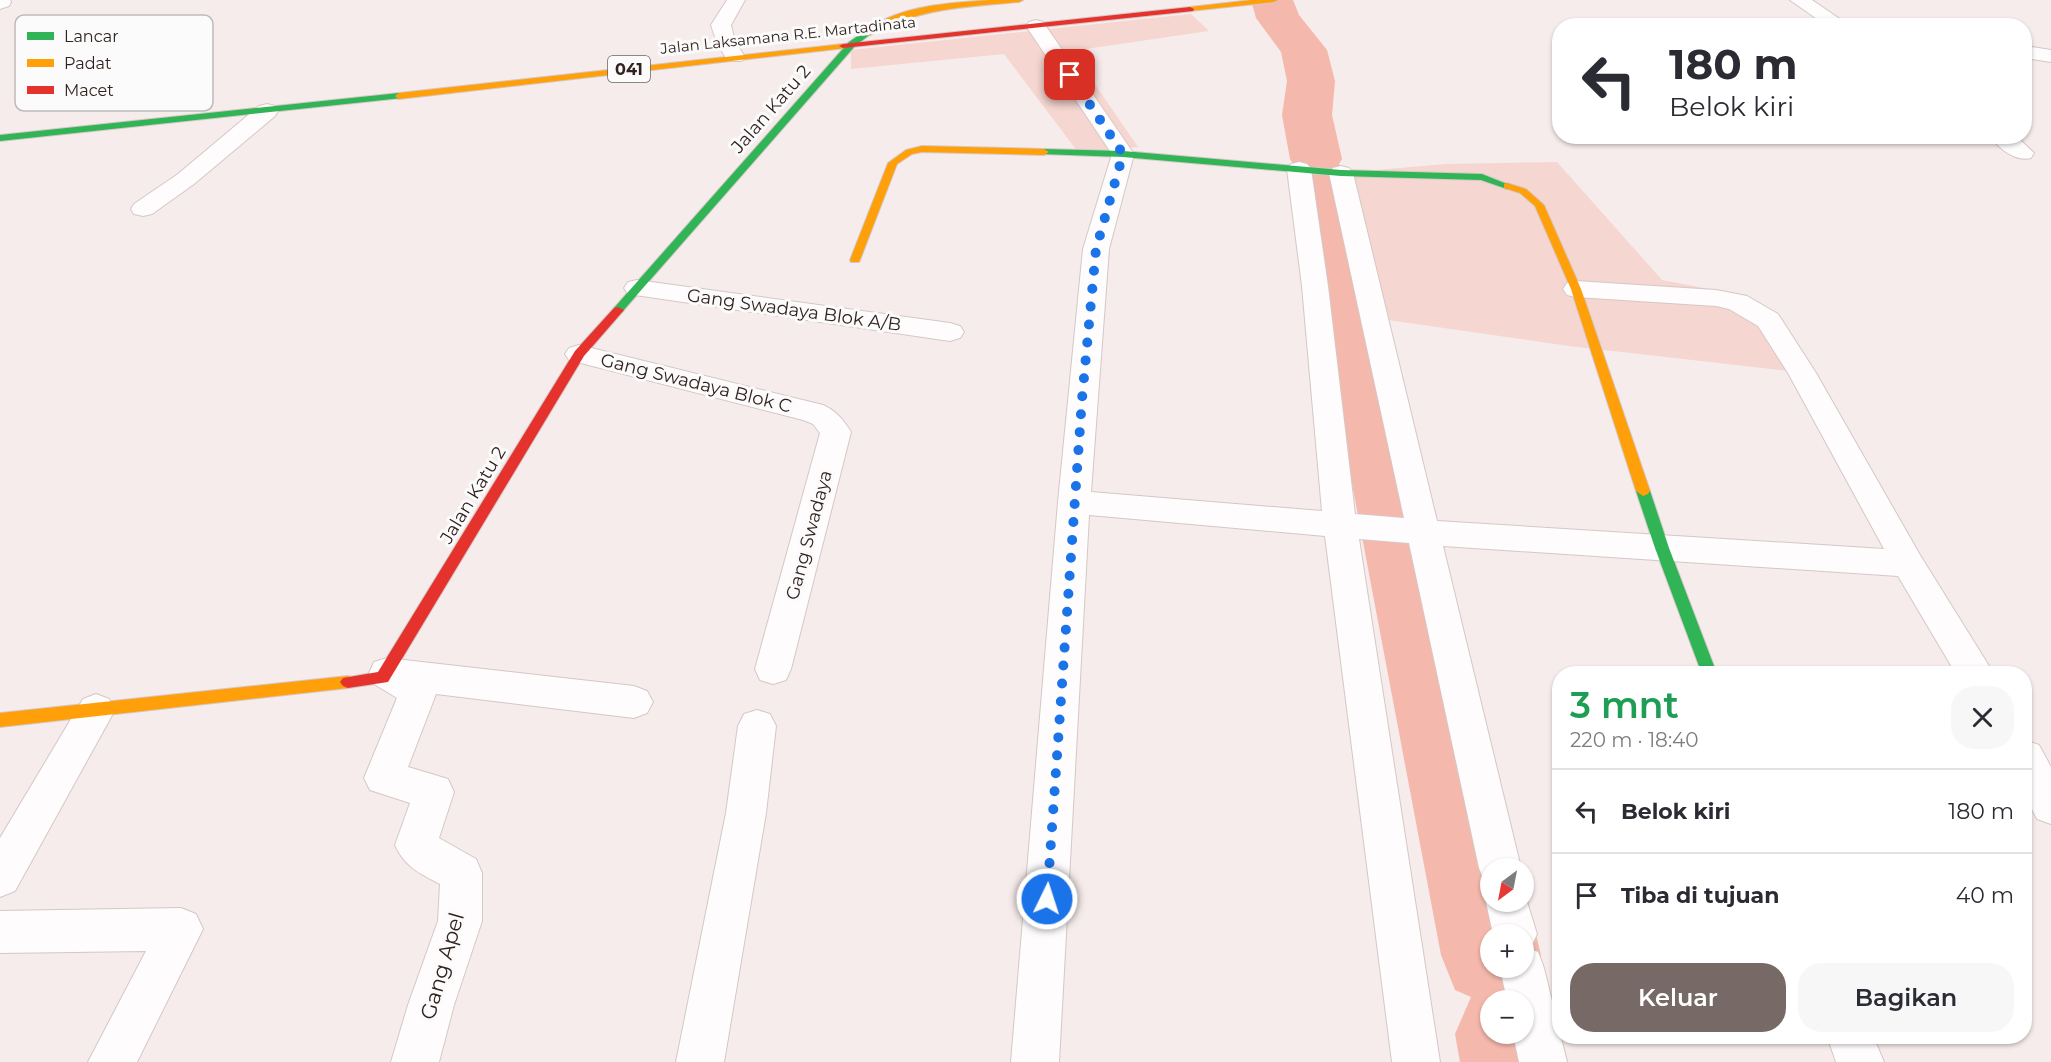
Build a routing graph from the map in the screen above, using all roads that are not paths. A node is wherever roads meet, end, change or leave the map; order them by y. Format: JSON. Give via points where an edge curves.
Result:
{"nodes":[{"id":1,"x":736,"y":0,"type":"edge"},
{"id":2,"x":1018,"y":0,"type":"edge"},
{"id":3,"x":1274,"y":0,"type":"edge"},
{"id":4,"x":1799,"y":0,"type":"edge"},
{"id":5,"x":1246,"y":2,"type":"edge"},
{"id":6,"x":1828,"y":18,"type":"edge"},
{"id":7,"x":1036,"y":26,"type":"junction"},
{"id":8,"x":852,"y":44,"type":"junction"},
{"id":9,"x":2032,"y":53,"type":"edge"},
{"id":10,"x":2051,"y":56,"type":"edge"},
{"id":11,"x":735,"y":57,"type":"junction"},
{"id":12,"x":267,"y":111,"type":"junction"},
{"id":13,"x":0,"y":138,"type":"edge"},
{"id":14,"x":2011,"y":144,"type":"edge"},
{"id":15,"x":2023,"y":153,"type":"dead end"},
{"id":16,"x":1123,"y":154,"type":"junction"},
{"id":17,"x":1299,"y":169,"type":"junction"},
{"id":18,"x":1341,"y":172,"type":"junction"},
{"id":19,"x":142,"y":209,"type":"dead end"},
{"id":20,"x":855,"y":260,"type":"dead end"},
{"id":21,"x":637,"y":288,"type":"junction"},
{"id":22,"x":1576,"y":289,"type":"junction"},
{"id":23,"x":951,"y":332,"type":"dead end"},
{"id":24,"x":579,"y":354,"type":"junction"},
{"id":25,"x":812,"y":412,"type":"joint"},
{"id":26,"x":1074,"y":502,"type":"junction"},
{"id":27,"x":1351,"y":525,"type":"junction"},
{"id":28,"x":1415,"y":531,"type":"junction"},
{"id":29,"x":1662,"y":548,"type":"junction"},
{"id":30,"x":1908,"y":564,"type":"junction"},
{"id":31,"x":1707,"y":666,"type":"edge"},
{"id":32,"x":1971,"y":666,"type":"edge"},
{"id":33,"x":773,"y":669,"type":"dead end"},
{"id":34,"x":387,"y":673,"type":"junction"},
{"id":35,"x":634,"y":702,"type":"dead end"},
{"id":36,"x":96,"y":710,"type":"junction"},
{"id":37,"x":0,"y":720,"type":"edge"},
{"id":38,"x":757,"y":726,"type":"dead end"},
{"id":39,"x":2032,"y":770,"type":"edge"},
{"id":40,"x":2051,"y":806,"type":"edge"},
{"id":41,"x":1497,"y":858,"type":"edge"},
{"id":42,"x":0,"y":877,"type":"edge"},
{"id":43,"x":0,"y":932,"type":"edge"},
{"id":44,"x":1524,"y":978,"type":"edge"},
{"id":45,"x":1853,"y":1044,"type":"edge"},
{"id":46,"x":112,"y":1062,"type":"edge"},
{"id":47,"x":415,"y":1062,"type":"edge"},
{"id":48,"x":700,"y":1062,"type":"edge"},
{"id":49,"x":1035,"y":1062,"type":"edge"},
{"id":50,"x":1416,"y":1062,"type":"edge"},
{"id":51,"x":1543,"y":1062,"type":"edge"},
{"id":52,"x":1860,"y":1062,"type":"edge"}],
"edges":[{"from":1,"to":11,"type":"street","via":[[721,24]]},
{"from":2,"to":8,"type":"street","via":[[902,16]]},
{"from":3,"to":5,"type":"street","name":"Jalan Laksamana R.E. Martadinata"},
{"from":4,"to":6,"type":"street"},
{"from":5,"to":7,"type":"street","name":"Jalan Laksamana R.E. Martadinata","number":"041"},
{"from":7,"to":8,"type":"street","name":"Jalan Laksamana R.E. Martadinata","number":"041"},
{"from":7,"to":16,"type":"street"},
{"from":8,"to":11,"type":"street","name":"Jalan Laksamana R.E. Martadinata","number":"041"},
{"from":8,"to":21,"type":"street","name":"Jalan Katu 2"},
{"from":9,"to":10,"type":"street"},
{"from":11,"to":12,"type":"street","name":"Jalan Laksamana R.E. Martadinata","number":"041"},
{"from":12,"to":13,"type":"street","name":"Jalan Laksamana R.E. Martadinata","number":"041"},
{"from":12,"to":19,"type":"street","via":[[186,179]]},
{"from":14,"to":15,"type":"street"},
{"from":16,"to":17,"type":"street"},
{"from":16,"to":20,"type":"street","via":[[922,149],[909,152],[893,163]]},
{"from":16,"to":26,"type":"street","via":[[1096,249]]},
{"from":17,"to":18,"type":"street"},
{"from":17,"to":27,"type":"street"},
{"from":18,"to":22,"type":"street","via":[[1482,177],[1523,191],[1539,206]]},
{"from":18,"to":28,"type":"street"},
{"from":21,"to":23,"type":"street","name":"Gang Swadaya Blok A/B"},
{"from":21,"to":24,"type":"street","name":"Jalan Katu 2"},
{"from":22,"to":29,"type":"street"},
{"from":22,"to":30,"type":"street","via":[[1716,298],[1754,309],[1768,320],[1802,373]]},
{"from":24,"to":25,"type":"street","name":"Gang Swadaya Blok C"},
{"from":24,"to":34,"type":"street","name":"Jalan Katu 2"},
{"from":25,"to":33,"type":"street","name":"Gang Swadaya","via":[[824,417],[836,432]]},
{"from":26,"to":27,"type":"street"},
{"from":26,"to":49,"type":"street"},
{"from":27,"to":28,"type":"street"},
{"from":27,"to":50,"type":"street"},
{"from":28,"to":29,"type":"street"},
{"from":28,"to":41,"type":"street"},
{"from":29,"to":30,"type":"street"},
{"from":29,"to":31,"type":"street"},
{"from":30,"to":32,"type":"street"},
{"from":34,"to":35,"type":"street"},
{"from":34,"to":36,"type":"street","via":[[383,678]]},
{"from":34,"to":47,"type":"street","name":"Gang Apel","via":[[418,692],[384,778],[434,792],[416,845],[461,873],[460,921]]},
{"from":36,"to":37,"type":"street"},
{"from":36,"to":42,"type":"street"},
{"from":38,"to":48,"type":"street","via":[[746,813]]},
{"from":39,"to":40,"type":"street"},
{"from":43,"to":46,"type":"street","via":[[181,929]]},
{"from":44,"to":51,"type":"street"},
{"from":45,"to":52,"type":"street"}]}
